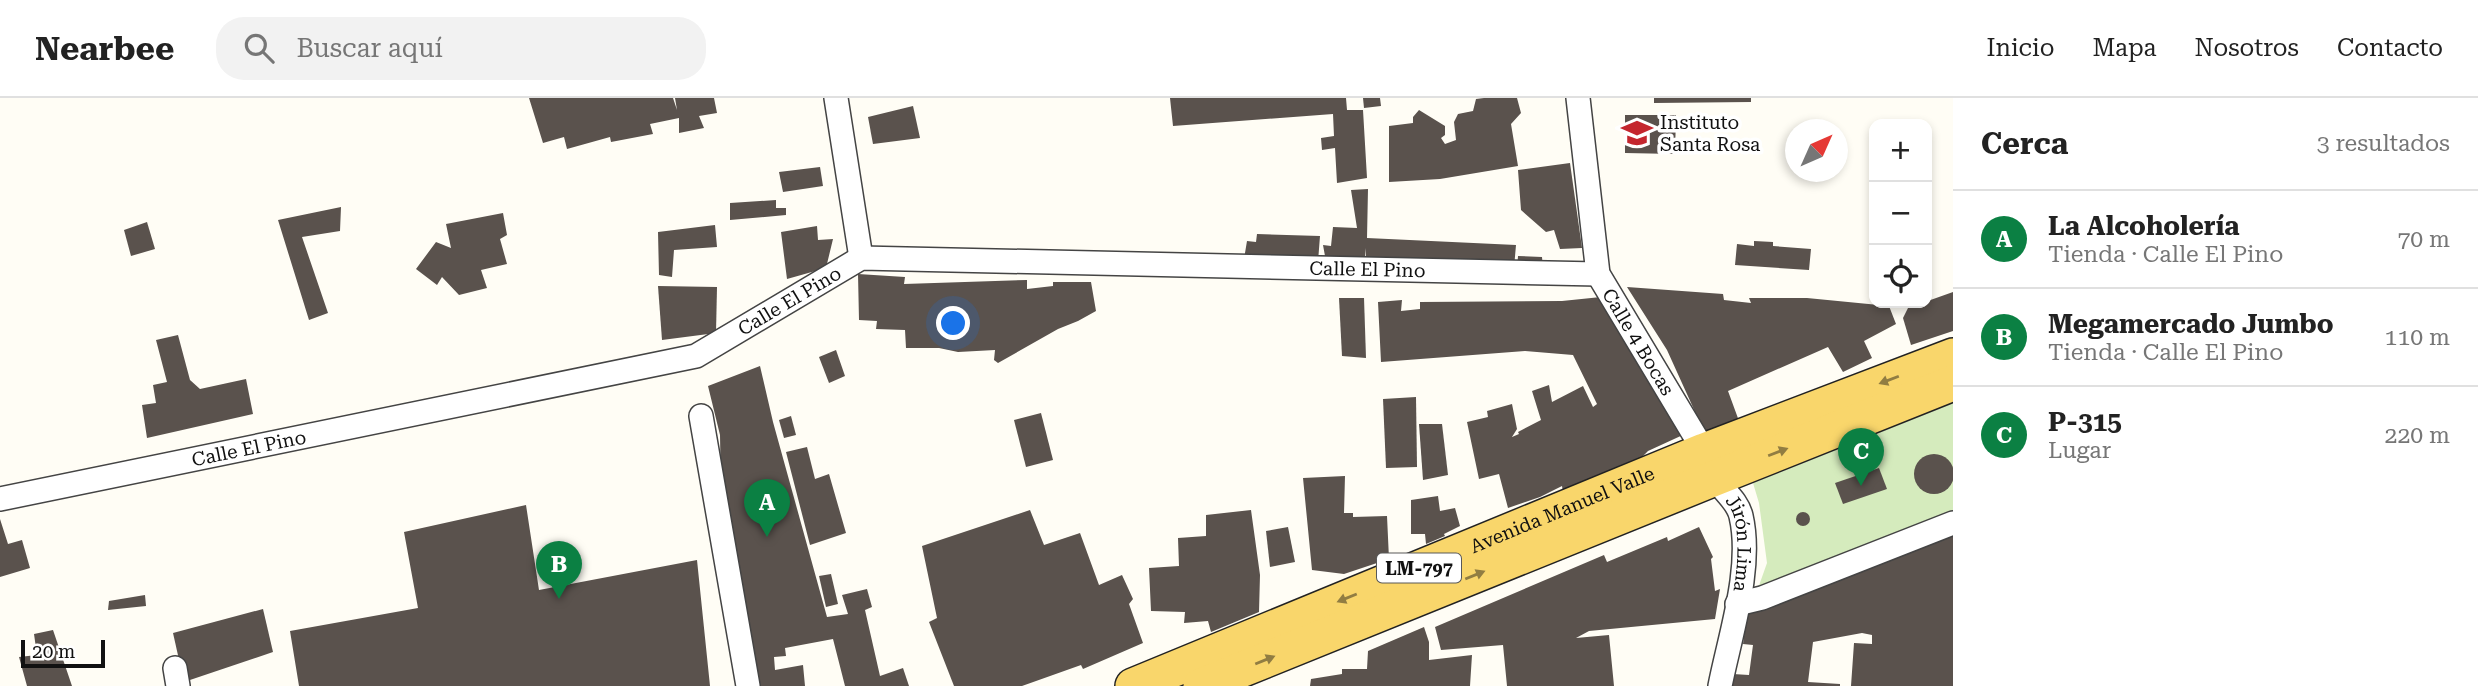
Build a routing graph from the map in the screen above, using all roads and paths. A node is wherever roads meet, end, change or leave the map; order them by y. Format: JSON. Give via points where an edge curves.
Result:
{"nodes":[{"id":1,"x":836,"y":98,"type":"edge"},
{"id":2,"x":1578,"y":98,"type":"edge"},
{"id":3,"x":861,"y":258,"type":"junction"},
{"id":4,"x":1598,"y":274,"type":"junction"},
{"id":5,"x":1953,"y":356,"type":"edge"},
{"id":6,"x":1953,"y":383,"type":"edge"},
{"id":7,"x":701,"y":416,"type":"dead end"},
{"id":8,"x":1709,"y":464,"type":"junction"},
{"id":9,"x":0,"y":499,"type":"edge"},
{"id":10,"x":1953,"y":523,"type":"edge"},
{"id":11,"x":1737,"y":604,"type":"junction"},
{"id":12,"x":748,"y":686,"type":"edge"},
{"id":13,"x":1133,"y":686,"type":"edge"},
{"id":14,"x":1201,"y":686,"type":"edge"},
{"id":15,"x":1720,"y":686,"type":"edge"}],
"edges":[{"from":1,"to":3,"type":"street"},
{"from":2,"to":4,"type":"street","name":"Calle 4 Bocas"},
{"from":3,"to":4,"type":"street","name":"Calle El Pino"},
{"from":3,"to":9,"type":"street","name":"Calle El Pino","via":[[696,356]]},
{"from":4,"to":8,"type":"street","name":"Calle 4 Bocas"},
{"from":5,"to":8,"type":"main road","name":"Avenida Manuel Valle","number":"LM-797","one_way":true},
{"from":8,"to":6,"type":"main road","name":"Avenida Manuel Valle","number":"LM-797","one_way":true},
{"from":7,"to":12,"type":"street"},
{"from":8,"to":11,"type":"street","name":"Jirón Lima","via":[[1741,515],[1744,547]]},
{"from":8,"to":13,"type":"main road","name":"Avenida Manuel Valle","number":"LM-797","one_way":true},
{"from":14,"to":8,"type":"main road","name":"Avenida Manuel Valle","number":"LM-797","one_way":true},
{"from":10,"to":11,"type":"street"},
{"from":11,"to":15,"type":"street","name":"Jirón Lima"}]}
